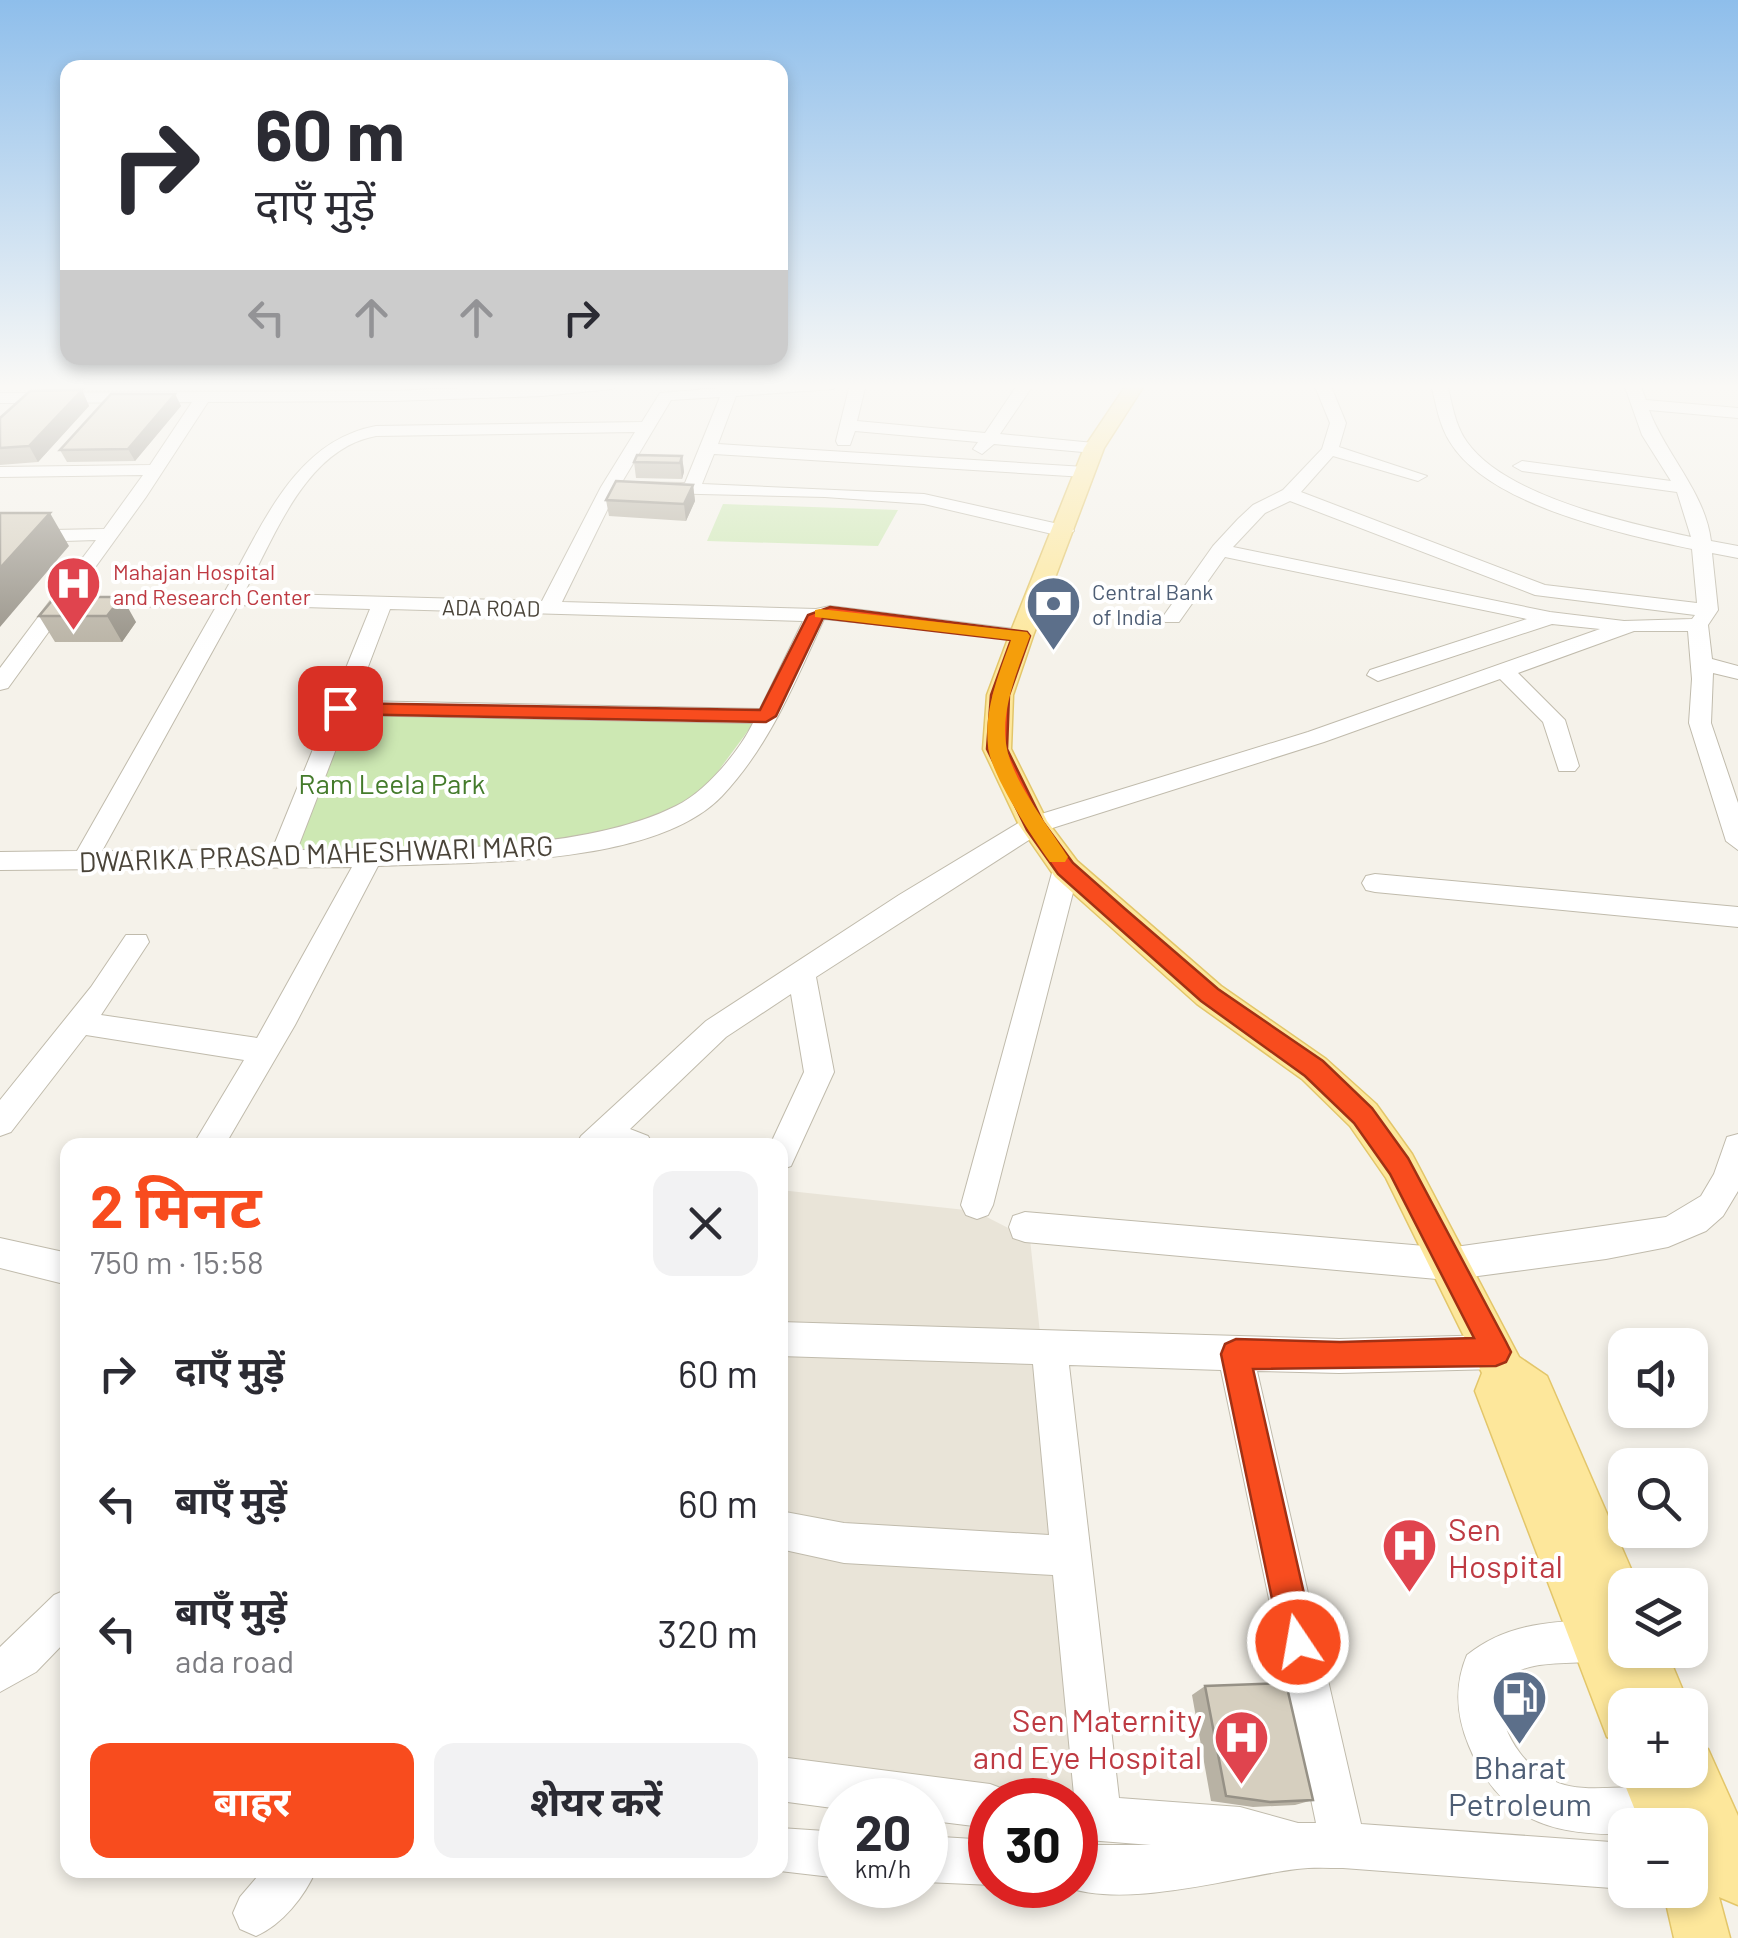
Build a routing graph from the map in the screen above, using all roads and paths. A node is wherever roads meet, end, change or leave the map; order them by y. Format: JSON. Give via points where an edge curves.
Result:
{"nodes":[{"id":1,"x":152,"y":474,"type":"edge"},
{"id":2,"x":304,"y":474,"type":"edge"},
{"id":3,"x":618,"y":474,"type":"edge"},
{"id":4,"x":697,"y":474,"type":"edge"},
{"id":5,"x":832,"y":474,"type":"edge"},
{"id":6,"x":937,"y":474,"type":"edge"},
{"id":7,"x":1085,"y":474,"type":"edge"},
{"id":8,"x":1307,"y":474,"type":"edge"},
{"id":9,"x":1413,"y":474,"type":"edge"},
{"id":10,"x":1501,"y":474,"type":"edge"},
{"id":11,"x":1584,"y":474,"type":"edge"},
{"id":12,"x":1675,"y":474,"type":"edge"},
{"id":13,"x":1418,"y":476,"type":"dead end"},
{"id":14,"x":610,"y":487,"type":"junction"},
{"id":15,"x":1684,"y":488,"type":"junction"},
{"id":16,"x":691,"y":490,"type":"junction"},
{"id":17,"x":825,"y":492,"type":"junction"},
{"id":18,"x":1289,"y":494,"type":"junction"},
{"id":19,"x":936,"y":500,"type":"junction"},
{"id":20,"x":1065,"y":531,"type":"junction"},
{"id":21,"x":109,"y":534,"type":"junction"},
{"id":22,"x":0,"y":537,"type":"edge"},
{"id":23,"x":1738,"y":540,"type":"edge"},
{"id":24,"x":1703,"y":541,"type":"junction"},
{"id":25,"x":1220,"y":550,"type":"junction"},
{"id":26,"x":1738,"y":552,"type":"edge"},
{"id":27,"x":231,"y":599,"type":"junction"},
{"id":28,"x":58,"y":603,"type":"junction"},
{"id":29,"x":1630,"y":603,"type":"junction"},
{"id":30,"x":382,"y":604,"type":"junction"},
{"id":31,"x":548,"y":609,"type":"junction"},
{"id":32,"x":816,"y":615,"type":"junction"},
{"id":33,"x":1703,"y":617,"type":"junction"},
{"id":34,"x":1172,"y":618,"type":"dead end"},
{"id":35,"x":1550,"y":618,"type":"junction"},
{"id":36,"x":1021,"y":636,"type":"junction"},
{"id":37,"x":0,"y":644,"type":"edge"},
{"id":38,"x":28,"y":645,"type":"junction"},
{"id":39,"x":1701,"y":663,"type":"junction"},
{"id":40,"x":1502,"y":670,"type":"junction"},
{"id":41,"x":1738,"y":673,"type":"edge"},
{"id":42,"x":1378,"y":675,"type":"dead end"},
{"id":43,"x":2,"y":678,"type":"edge"},
{"id":44,"x":340,"y":708,"type":"junction"},
{"id":45,"x":766,"y":716,"type":"junction"},
{"id":46,"x":1567,"y":766,"type":"dead end"},
{"id":47,"x":1034,"y":825,"type":"junction"},
{"id":48,"x":1738,"y":841,"type":"edge"},
{"id":49,"x":281,"y":858,"type":"junction"},
{"id":50,"x":370,"y":858,"type":"junction"},
{"id":51,"x":85,"y":860,"type":"junction"},
{"id":52,"x":0,"y":861,"type":"edge"},
{"id":53,"x":1066,"y":868,"type":"junction"},
{"id":54,"x":1375,"y":884,"type":"dead end"},
{"id":55,"x":1738,"y":917,"type":"edge"},
{"id":56,"x":136,"y":942,"type":"dead end"},
{"id":57,"x":801,"y":973,"type":"junction"},
{"id":58,"x":79,"y":1023,"type":"junction"},
{"id":59,"x":265,"y":1051,"type":"junction"},
{"id":60,"x":0,"y":1123,"type":"edge"},
{"id":61,"x":213,"y":1138,"type":"edge"},
{"id":62,"x":599,"y":1138,"type":"edge"},
{"id":63,"x":788,"y":1139,"type":"edge"},
{"id":64,"x":1738,"y":1147,"type":"edge"},
{"id":65,"x":976,"y":1205,"type":"dead end"},
{"id":66,"x":1024,"y":1227,"type":"dead end"},
{"id":67,"x":0,"y":1253,"type":"edge"},
{"id":68,"x":1448,"y":1264,"type":"junction"},
{"id":69,"x":60,"y":1267,"type":"edge"},
{"id":70,"x":788,"y":1339,"type":"edge"},
{"id":71,"x":1049,"y":1348,"type":"junction"},
{"id":72,"x":1236,"y":1354,"type":"junction"},
{"id":73,"x":1500,"y":1362,"type":"junction"},
{"id":74,"x":788,"y":1532,"type":"edge"},
{"id":75,"x":1072,"y":1556,"type":"junction"},
{"id":76,"x":1608,"y":1610,"type":"edge"},
{"id":77,"x":60,"y":1617,"type":"edge"},
{"id":78,"x":1608,"y":1635,"type":"edge"},
{"id":79,"x":0,"y":1671,"type":"edge"},
{"id":80,"x":1085,"y":1778,"type":"edge"},
{"id":81,"x":788,"y":1780,"type":"edge"},
{"id":82,"x":1699,"y":1788,"type":"edge"},
{"id":83,"x":1658,"y":1802,"type":"edge"},
{"id":84,"x":968,"y":1803,"type":"edge"},
{"id":85,"x":1098,"y":1818,"type":"edge"},
{"id":86,"x":1343,"y":1845,"type":"junction"},
{"id":87,"x":1298,"y":1846,"type":"junction"},
{"id":88,"x":788,"y":1852,"type":"edge"},
{"id":89,"x":818,"y":1854,"type":"edge"},
{"id":90,"x":1608,"y":1865,"type":"edge"},
{"id":91,"x":1098,"y":1868,"type":"edge"},
{"id":92,"x":285,"y":1878,"type":"edge"},
{"id":93,"x":1738,"y":1878,"type":"edge"},
{"id":94,"x":1694,"y":1908,"type":"edge"},
{"id":95,"x":256,"y":1913,"type":"dead end"},
{"id":96,"x":1702,"y":1938,"type":"edge"}],
"edges":[{"from":1,"to":21,"type":"street"},
{"from":2,"to":27,"type":"street"},
{"from":3,"to":14,"type":"street"},
{"from":4,"to":16,"type":"street"},
{"from":5,"to":17,"type":"street"},
{"from":6,"to":19,"type":"street"},
{"from":7,"to":20,"type":"main road"},
{"from":8,"to":18,"type":"street"},
{"from":9,"to":13,"type":"street"},
{"from":10,"to":24,"type":"street","via":[[1648,533]]},
{"from":11,"to":15,"type":"street"},
{"from":12,"to":15,"type":"street"},
{"from":14,"to":16,"type":"street"},
{"from":14,"to":31,"type":"street"},
{"from":15,"to":24,"type":"street"},
{"from":16,"to":17,"type":"street"},
{"from":17,"to":19,"type":"street"},
{"from":18,"to":25,"type":"street","via":[[1259,509]]},
{"from":18,"to":29,"type":"street","via":[[1542,592]]},
{"from":19,"to":20,"type":"street"},
{"from":20,"to":36,"type":"main road"},
{"from":21,"to":22,"type":"street"},
{"from":21,"to":28,"type":"street"},
{"from":23,"to":24,"type":"street"},
{"from":24,"to":26,"type":"street"},
{"from":24,"to":33,"type":"street"},
{"from":25,"to":34,"type":"street"},
{"from":25,"to":35,"type":"street"},
{"from":27,"to":28,"type":"street","name":"ADA ROAD"},
{"from":27,"to":30,"type":"street","name":"ADA ROAD"},
{"from":27,"to":51,"type":"street"},
{"from":28,"to":38,"type":"street"},
{"from":29,"to":33,"type":"street"},
{"from":29,"to":35,"type":"street"},
{"from":29,"to":40,"type":"street"},
{"from":30,"to":31,"type":"street","name":"ADA ROAD"},
{"from":30,"to":44,"type":"street"},
{"from":31,"to":32,"type":"street","name":"ADA ROAD"},
{"from":32,"to":36,"type":"street","name":"ADA ROAD"},
{"from":32,"to":45,"type":"street","name":"DWARIKA PRASAD MAHESHWARI MARG"},
{"from":33,"to":39,"type":"street"},
{"from":35,"to":42,"type":"street"},
{"from":36,"to":47,"type":"main road","via":[[1000,695],[997,749]]},
{"from":37,"to":38,"type":"street"},
{"from":38,"to":43,"type":"street"},
{"from":39,"to":41,"type":"street"},
{"from":39,"to":48,"type":"street","via":[[1705,748]]},
{"from":40,"to":46,"type":"street","via":[[1554,720]]},
{"from":40,"to":47,"type":"street"},
{"from":44,"to":45,"type":"street"},
{"from":44,"to":49,"type":"street"},
{"from":45,"to":50,"type":"street","name":"DWARIKA PRASAD MAHESHWARI MARG","via":[[704,800],[644,830],[534,850]]},
{"from":47,"to":53,"type":"main road"},
{"from":47,"to":57,"type":"street"},
{"from":49,"to":50,"type":"street","name":"DWARIKA PRASAD MAHESHWARI MARG"},
{"from":49,"to":51,"type":"street","name":"DWARIKA PRASAD MAHESHWARI MARG"},
{"from":50,"to":59,"type":"street"},
{"from":51,"to":52,"type":"street","name":"DWARIKA PRASAD MAHESHWARI MARG"},
{"from":53,"to":65,"type":"street"},
{"from":53,"to":68,"type":"main road","via":[[1210,995],[1314,1068],[1363,1115],[1399,1166]]},
{"from":54,"to":55,"type":"street"},
{"from":56,"to":58,"type":"street"},
{"from":57,"to":62,"type":"street","via":[[716,1028]]},
{"from":57,"to":63,"type":"street","via":[[819,1072]]},
{"from":58,"to":59,"type":"street"},
{"from":58,"to":60,"type":"street"},
{"from":59,"to":61,"type":"street"},
{"from":64,"to":68,"type":"street","via":[[1712,1206],[1668,1232]]},
{"from":66,"to":68,"type":"street"},
{"from":67,"to":69,"type":"street"},
{"from":68,"to":73,"type":"main road"},
{"from":70,"to":71,"type":"street"},
{"from":71,"to":72,"type":"street"},
{"from":71,"to":75,"type":"street"},
{"from":72,"to":73,"type":"street"},
{"from":72,"to":86,"type":"street"},
{"from":73,"to":76,"type":"main road","via":[[1496,1391]]},
{"from":74,"to":75,"type":"street","via":[[844,1543]]},
{"from":75,"to":80,"type":"street"},
{"from":77,"to":79,"type":"street"},
{"from":78,"to":83,"type":"street","via":[[1502,1652],[1482,1670],[1479,1708],[1492,1748],[1514,1783],[1546,1803],[1586,1810]]},
{"from":81,"to":84,"type":"street"},
{"from":82,"to":93,"type":"main road"},
{"from":85,"to":87,"type":"street","via":[[1240,1829]]},
{"from":86,"to":87,"type":"street"},
{"from":86,"to":90,"type":"street"},
{"from":87,"to":91,"type":"street","via":[[1168,1867]]},
{"from":88,"to":89,"type":"street"},
{"from":92,"to":95,"type":"street"},
{"from":94,"to":96,"type":"main road"}]}
